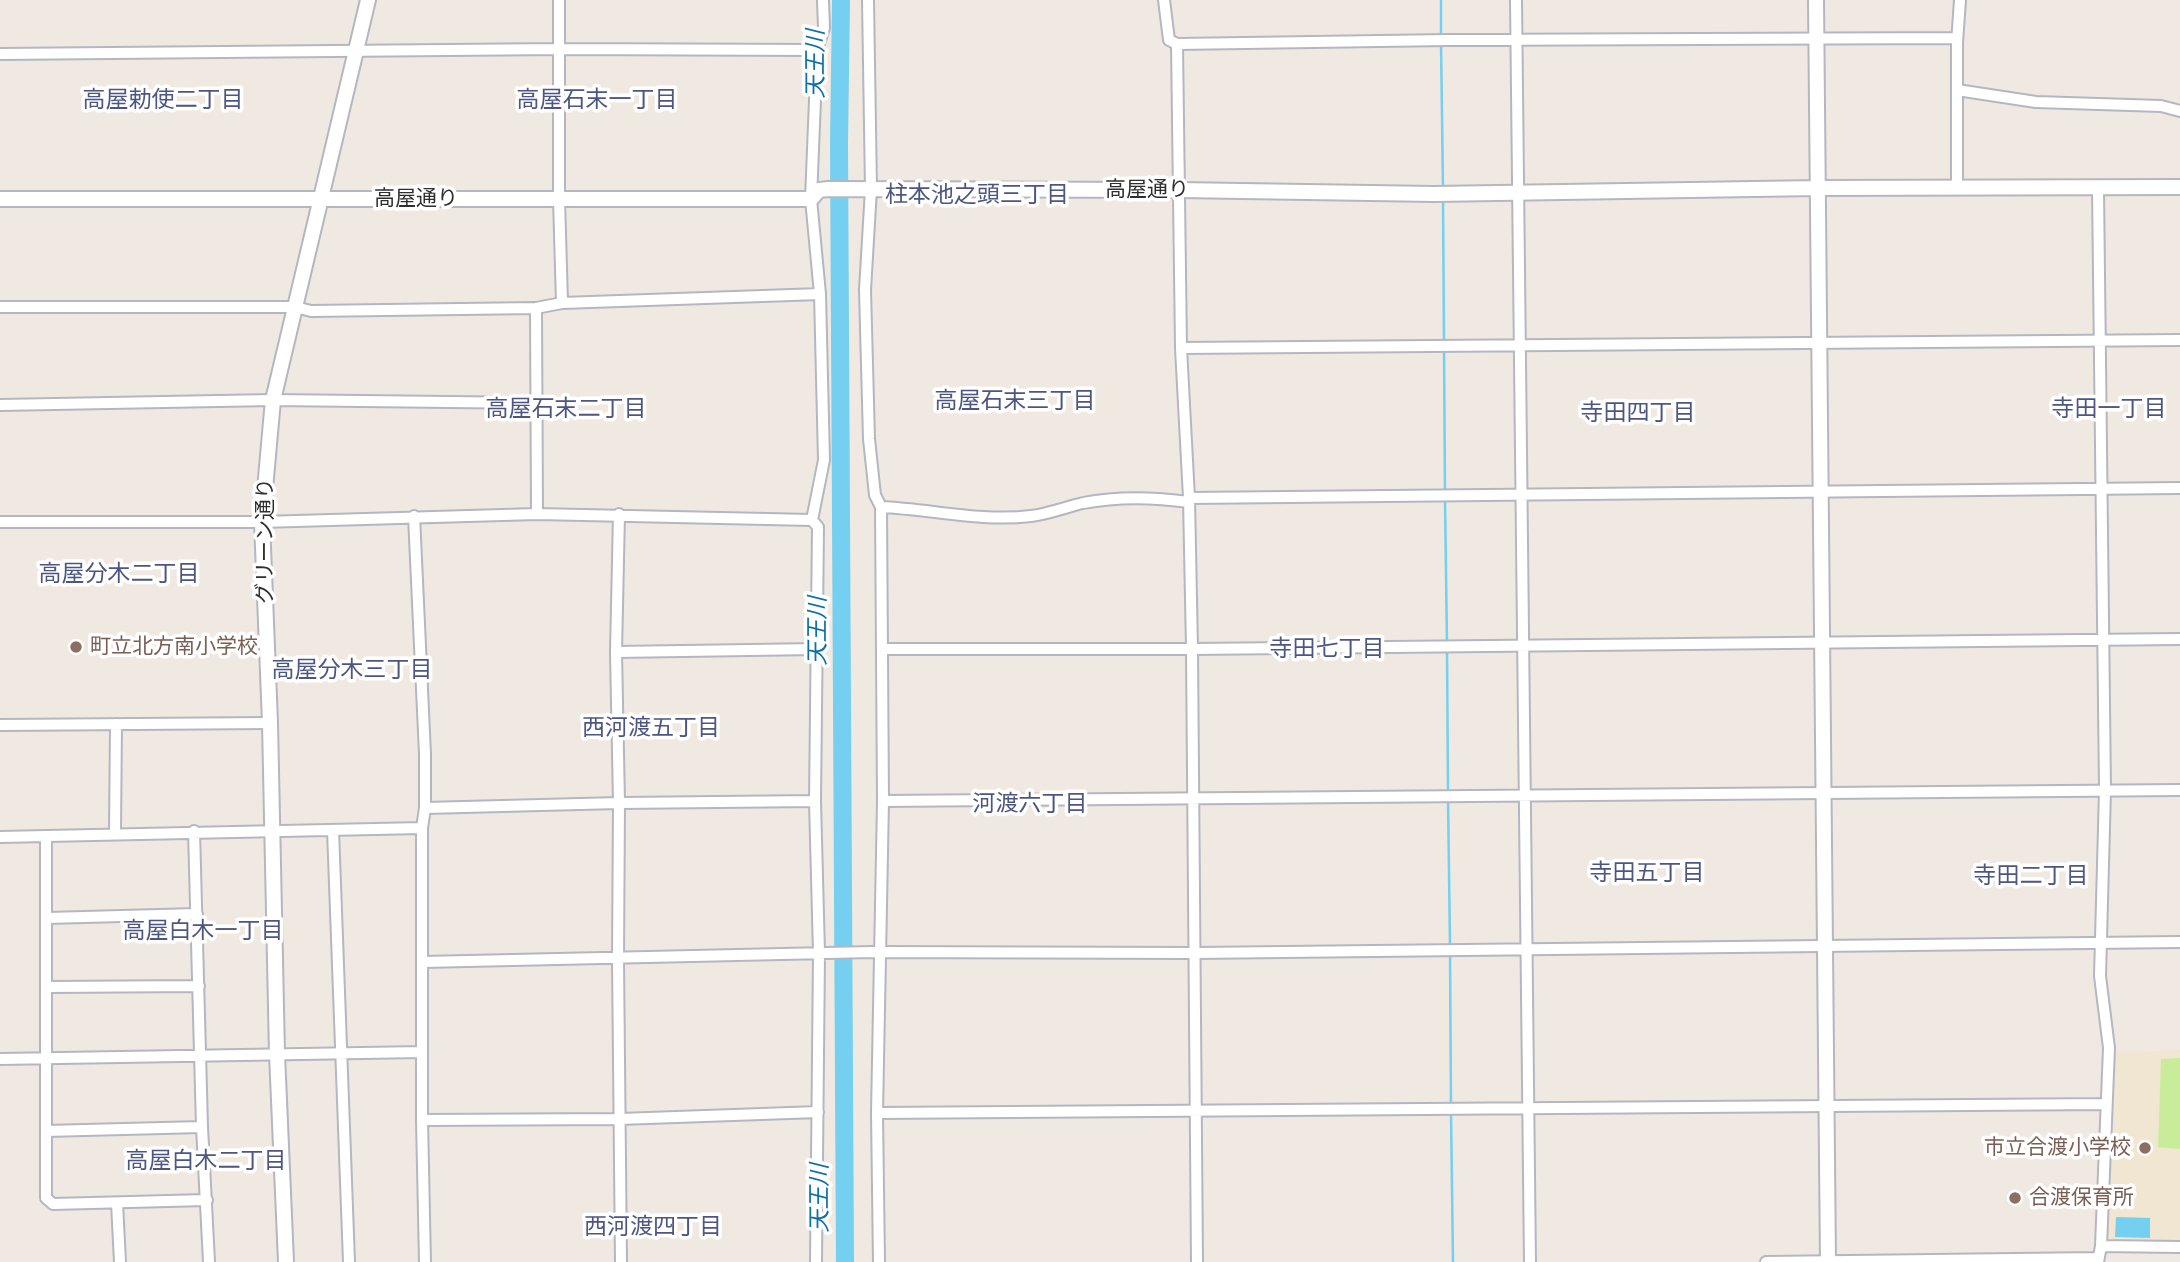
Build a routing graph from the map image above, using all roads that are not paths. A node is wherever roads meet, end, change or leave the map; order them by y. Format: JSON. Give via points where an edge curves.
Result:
{"nodes":[{"id":1,"x":368,"y":0,"type":"edge"},
{"id":2,"x":559,"y":0,"type":"edge"},
{"id":3,"x":823,"y":0,"type":"edge"},
{"id":4,"x":868,"y":0,"type":"edge"},
{"id":5,"x":1164,"y":0,"type":"edge"},
{"id":6,"x":1516,"y":0,"type":"edge"},
{"id":7,"x":1816,"y":0,"type":"edge"},
{"id":8,"x":1960,"y":0,"type":"edge"},
{"id":9,"x":1816,"y":38,"type":"junction"},
{"id":10,"x":1957,"y":38,"type":"junction"},
{"id":11,"x":1517,"y":41,"type":"junction"},
{"id":12,"x":1177,"y":44,"type":"junction"},
{"id":13,"x":559,"y":49,"type":"junction"},
{"id":14,"x":817,"y":50,"type":"junction"},
{"id":15,"x":357,"y":51,"type":"junction"},
{"id":16,"x":0,"y":54,"type":"edge"},
{"id":17,"x":1957,"y":90,"type":"junction"},
{"id":18,"x":2180,"y":111,"type":"edge"},
{"id":19,"x":2180,"y":187,"type":"edge"},
{"id":20,"x":1818,"y":188,"type":"junction"},
{"id":21,"x":2098,"y":188,"type":"junction"},
{"id":22,"x":865,"y":189,"type":"junction"},
{"id":23,"x":1957,"y":189,"type":"junction"},
{"id":24,"x":1178,"y":190,"type":"junction"},
{"id":25,"x":1519,"y":191,"type":"junction"},
{"id":26,"x":0,"y":199,"type":"edge"},
{"id":27,"x":321,"y":200,"type":"junction"},
{"id":28,"x":559,"y":200,"type":"junction"},
{"id":29,"x":811,"y":200,"type":"junction"},
{"id":30,"x":820,"y":294,"type":"junction"},
{"id":31,"x":562,"y":303,"type":"junction"},
{"id":32,"x":0,"y":307,"type":"edge"},
{"id":33,"x":295,"y":307,"type":"junction"},
{"id":34,"x":536,"y":308,"type":"junction"},
{"id":35,"x":2100,"y":340,"type":"junction"},
{"id":36,"x":2180,"y":340,"type":"edge"},
{"id":37,"x":1819,"y":342,"type":"junction"},
{"id":38,"x":1520,"y":345,"type":"junction"},
{"id":39,"x":1181,"y":348,"type":"junction"},
{"id":40,"x":273,"y":400,"type":"junction"},
{"id":41,"x":537,"y":403,"type":"junction"},
{"id":42,"x":0,"y":405,"type":"edge"},
{"id":43,"x":2102,"y":488,"type":"junction"},
{"id":44,"x":2180,"y":488,"type":"edge"},
{"id":45,"x":1822,"y":492,"type":"junction"},
{"id":46,"x":1521,"y":495,"type":"junction"},
{"id":47,"x":1189,"y":500,"type":"junction"},
{"id":48,"x":881,"y":507,"type":"junction"},
{"id":49,"x":537,"y":514,"type":"junction"},
{"id":50,"x":619,"y":514,"type":"junction"},
{"id":51,"x":414,"y":516,"type":"junction"},
{"id":52,"x":812,"y":520,"type":"junction"},
{"id":53,"x":0,"y":522,"type":"edge"},
{"id":54,"x":262,"y":522,"type":"junction"},
{"id":55,"x":2104,"y":639,"type":"junction"},
{"id":56,"x":2180,"y":639,"type":"edge"},
{"id":57,"x":1823,"y":642,"type":"junction"},
{"id":58,"x":1522,"y":644,"type":"junction"},
{"id":59,"x":817,"y":649,"type":"junction"},
{"id":60,"x":882,"y":649,"type":"junction"},
{"id":61,"x":1192,"y":649,"type":"junction"},
{"id":62,"x":616,"y":652,"type":"junction"},
{"id":63,"x":270,"y":723,"type":"junction"},
{"id":64,"x":116,"y":724,"type":"junction"},
{"id":65,"x":0,"y":725,"type":"edge"},
{"id":66,"x":2105,"y":790,"type":"junction"},
{"id":67,"x":2180,"y":790,"type":"edge"},
{"id":68,"x":1824,"y":794,"type":"junction"},
{"id":69,"x":1524,"y":796,"type":"junction"},
{"id":70,"x":1193,"y":799,"type":"junction"},
{"id":71,"x":815,"y":801,"type":"junction"},
{"id":72,"x":883,"y":801,"type":"junction"},
{"id":73,"x":619,"y":803,"type":"junction"},
{"id":74,"x":425,"y":808,"type":"junction"},
{"id":75,"x":422,"y":828,"type":"junction"},
{"id":76,"x":271,"y":830,"type":"junction"},
{"id":77,"x":333,"y":830,"type":"junction"},
{"id":78,"x":194,"y":831,"type":"junction"},
{"id":79,"x":115,"y":833,"type":"junction"},
{"id":80,"x":46,"y":835,"type":"junction"},
{"id":81,"x":0,"y":837,"type":"edge"},
{"id":82,"x":197,"y":914,"type":"junction"},
{"id":83,"x":47,"y":918,"type":"junction"},
{"id":84,"x":2180,"y":942,"type":"edge"},
{"id":85,"x":2102,"y":943,"type":"junction"},
{"id":86,"x":1826,"y":947,"type":"junction"},
{"id":87,"x":1526,"y":950,"type":"junction"},
{"id":88,"x":823,"y":953,"type":"junction"},
{"id":89,"x":876,"y":953,"type":"junction"},
{"id":90,"x":1195,"y":953,"type":"junction"},
{"id":91,"x":618,"y":959,"type":"junction"},
{"id":92,"x":423,"y":962,"type":"junction"},
{"id":93,"x":199,"y":986,"type":"junction"},
{"id":94,"x":47,"y":987,"type":"junction"},
{"id":95,"x":422,"y":1052,"type":"junction"},
{"id":96,"x":276,"y":1054,"type":"junction"},
{"id":97,"x":340,"y":1054,"type":"junction"},
{"id":98,"x":200,"y":1056,"type":"junction"},
{"id":99,"x":47,"y":1058,"type":"junction"},
{"id":100,"x":0,"y":1059,"type":"edge"},
{"id":101,"x":2106,"y":1104,"type":"junction"},
{"id":102,"x":1828,"y":1106,"type":"junction"},
{"id":103,"x":1528,"y":1110,"type":"junction"},
{"id":104,"x":818,"y":1112,"type":"junction"},
{"id":105,"x":1196,"y":1112,"type":"junction"},
{"id":106,"x":877,"y":1113,"type":"junction"},
{"id":107,"x":620,"y":1119,"type":"junction"},
{"id":108,"x":422,"y":1120,"type":"junction"},
{"id":109,"x":202,"y":1127,"type":"junction"},
{"id":110,"x":46,"y":1131,"type":"junction"},
{"id":111,"x":207,"y":1200,"type":"junction"},
{"id":112,"x":117,"y":1203,"type":"junction"},
{"id":113,"x":2101,"y":1246,"type":"junction"},
{"id":114,"x":2180,"y":1247,"type":"edge"},
{"id":115,"x":2098,"y":1260,"type":"edge"},
{"id":116,"x":120,"y":1262,"type":"edge"},
{"id":117,"x":209,"y":1262,"type":"edge"},
{"id":118,"x":286,"y":1262,"type":"edge"},
{"id":119,"x":349,"y":1262,"type":"edge"},
{"id":120,"x":425,"y":1262,"type":"edge"},
{"id":121,"x":621,"y":1262,"type":"edge"},
{"id":122,"x":816,"y":1262,"type":"edge"},
{"id":123,"x":879,"y":1262,"type":"edge"},
{"id":124,"x":1197,"y":1262,"type":"edge"},
{"id":125,"x":1530,"y":1262,"type":"edge"},
{"id":126,"x":1766,"y":1262,"type":"edge"},
{"id":127,"x":1828,"y":1262,"type":"edge"}],
"edges":[{"from":1,"to":15,"type":"street","name":"グリーン通り"},
{"from":2,"to":13,"type":"street"},
{"from":3,"to":14,"type":"street","via":[[824,28]]},
{"from":4,"to":22,"type":"street"},
{"from":5,"to":12,"type":"street","via":[[1168,40]]},
{"from":6,"to":11,"type":"street"},
{"from":7,"to":9,"type":"street"},
{"from":8,"to":10,"type":"street"},
{"from":9,"to":10,"type":"street"},
{"from":9,"to":11,"type":"street"},
{"from":9,"to":20,"type":"street"},
{"from":10,"to":17,"type":"street"},
{"from":11,"to":12,"type":"street"},
{"from":11,"to":25,"type":"street"},
{"from":12,"to":24,"type":"street"},
{"from":13,"to":14,"type":"street"},
{"from":13,"to":15,"type":"street"},
{"from":13,"to":28,"type":"street"},
{"from":14,"to":29,"type":"street"},
{"from":15,"to":16,"type":"street"},
{"from":15,"to":27,"type":"street","name":"グリーン通り"},
{"from":17,"to":18,"type":"street","via":[[2036,102],[2161,106]]},
{"from":17,"to":23,"type":"street"},
{"from":19,"to":21,"type":"street","name":"高屋通り"},
{"from":20,"to":23,"type":"street","name":"高屋通り"},
{"from":20,"to":25,"type":"street","name":"高屋通り"},
{"from":20,"to":37,"type":"street"},
{"from":21,"to":23,"type":"street","name":"高屋通り"},
{"from":21,"to":35,"type":"street"},
{"from":22,"to":24,"type":"street","name":"高屋通り"},
{"from":22,"to":29,"type":"street","name":"高屋通り","via":[[819,190]]},
{"from":22,"to":48,"type":"street","via":[[869,439],[875,495]]},
{"from":24,"to":25,"type":"street","name":"高屋通り"},
{"from":24,"to":39,"type":"street"},
{"from":25,"to":38,"type":"street"},
{"from":26,"to":27,"type":"street","name":"高屋通り"},
{"from":27,"to":28,"type":"street","name":"高屋通り"},
{"from":27,"to":33,"type":"street","name":"グリーン通り"},
{"from":28,"to":29,"type":"street","name":"高屋通り"},
{"from":28,"to":31,"type":"street"},
{"from":29,"to":30,"type":"street"},
{"from":30,"to":31,"type":"street"},
{"from":30,"to":52,"type":"street","via":[[824,460]]},
{"from":31,"to":34,"type":"street"},
{"from":32,"to":33,"type":"street"},
{"from":33,"to":34,"type":"street","via":[[311,311]]},
{"from":33,"to":40,"type":"street","name":"グリーン通り"},
{"from":34,"to":41,"type":"street"},
{"from":35,"to":36,"type":"street"},
{"from":35,"to":37,"type":"street"},
{"from":35,"to":43,"type":"street"},
{"from":37,"to":38,"type":"street"},
{"from":37,"to":45,"type":"street"},
{"from":38,"to":39,"type":"street"},
{"from":38,"to":46,"type":"street"},
{"from":39,"to":47,"type":"street"},
{"from":40,"to":41,"type":"street"},
{"from":40,"to":42,"type":"street"},
{"from":40,"to":54,"type":"street","name":"グリーン通り"},
{"from":41,"to":49,"type":"street"},
{"from":43,"to":44,"type":"street"},
{"from":43,"to":45,"type":"street"},
{"from":43,"to":55,"type":"street"},
{"from":45,"to":46,"type":"street"},
{"from":45,"to":57,"type":"street"},
{"from":46,"to":47,"type":"street"},
{"from":46,"to":58,"type":"street"},
{"from":47,"to":48,"type":"street","via":[[1135,496],[1031,516],[964,516]]},
{"from":47,"to":61,"type":"street"},
{"from":48,"to":60,"type":"street"},
{"from":49,"to":50,"type":"street"},
{"from":49,"to":51,"type":"street"},
{"from":50,"to":52,"type":"street"},
{"from":50,"to":62,"type":"street"},
{"from":51,"to":54,"type":"street"},
{"from":51,"to":74,"type":"street"},
{"from":52,"to":59,"type":"street","via":[[818,527]]},
{"from":53,"to":54,"type":"street"},
{"from":54,"to":63,"type":"street","name":"グリーン通り"},
{"from":55,"to":56,"type":"street"},
{"from":55,"to":57,"type":"street"},
{"from":55,"to":66,"type":"street"},
{"from":57,"to":58,"type":"street"},
{"from":57,"to":68,"type":"street"},
{"from":58,"to":61,"type":"street"},
{"from":58,"to":69,"type":"street"},
{"from":59,"to":62,"type":"street"},
{"from":59,"to":71,"type":"street"},
{"from":60,"to":61,"type":"street"},
{"from":60,"to":72,"type":"street"},
{"from":61,"to":70,"type":"street"},
{"from":62,"to":73,"type":"street"},
{"from":63,"to":64,"type":"street"},
{"from":63,"to":76,"type":"street","name":"グリーン通り"},
{"from":64,"to":65,"type":"street"},
{"from":64,"to":79,"type":"street"},
{"from":66,"to":67,"type":"street"},
{"from":66,"to":68,"type":"street"},
{"from":66,"to":85,"type":"street"},
{"from":68,"to":69,"type":"street"},
{"from":68,"to":86,"type":"street"},
{"from":69,"to":70,"type":"street"},
{"from":69,"to":87,"type":"street"},
{"from":70,"to":72,"type":"street"},
{"from":70,"to":90,"type":"street"},
{"from":71,"to":73,"type":"street"},
{"from":71,"to":88,"type":"street"},
{"from":72,"to":89,"type":"street"},
{"from":73,"to":74,"type":"street"},
{"from":73,"to":91,"type":"street"},
{"from":74,"to":75,"type":"street"},
{"from":75,"to":77,"type":"street"},
{"from":75,"to":92,"type":"street"},
{"from":76,"to":77,"type":"street"},
{"from":76,"to":78,"type":"street"},
{"from":76,"to":96,"type":"street","name":"グリーン通り"},
{"from":77,"to":97,"type":"street"},
{"from":78,"to":79,"type":"street"},
{"from":78,"to":82,"type":"street"},
{"from":79,"to":80,"type":"street"},
{"from":80,"to":81,"type":"street"},
{"from":80,"to":83,"type":"street"},
{"from":82,"to":83,"type":"street"},
{"from":82,"to":93,"type":"street"},
{"from":83,"to":94,"type":"street"},
{"from":84,"to":85,"type":"street"},
{"from":85,"to":86,"type":"street"},
{"from":85,"to":101,"type":"street","via":[[2100,976],[2109,1048]]},
{"from":86,"to":87,"type":"street"},
{"from":86,"to":102,"type":"street"},
{"from":87,"to":90,"type":"street"},
{"from":87,"to":103,"type":"street"},
{"from":88,"to":89,"type":"street"},
{"from":88,"to":91,"type":"street"},
{"from":88,"to":104,"type":"street"},
{"from":89,"to":90,"type":"street"},
{"from":89,"to":106,"type":"street"},
{"from":90,"to":105,"type":"street"},
{"from":91,"to":92,"type":"street"},
{"from":91,"to":107,"type":"street"},
{"from":92,"to":95,"type":"street"},
{"from":93,"to":94,"type":"street"},
{"from":93,"to":98,"type":"street"},
{"from":94,"to":99,"type":"street"},
{"from":95,"to":97,"type":"street"},
{"from":95,"to":108,"type":"street"},
{"from":96,"to":97,"type":"street"},
{"from":96,"to":98,"type":"street"},
{"from":96,"to":118,"type":"street","name":"グリーン通り"},
{"from":97,"to":119,"type":"street"},
{"from":98,"to":99,"type":"street"},
{"from":98,"to":109,"type":"street"},
{"from":99,"to":100,"type":"street"},
{"from":99,"to":110,"type":"street"},
{"from":101,"to":102,"type":"street"},
{"from":101,"to":113,"type":"street"},
{"from":102,"to":103,"type":"street"},
{"from":102,"to":127,"type":"street"},
{"from":103,"to":105,"type":"street"},
{"from":103,"to":125,"type":"street"},
{"from":104,"to":107,"type":"street"},
{"from":104,"to":122,"type":"street"},
{"from":105,"to":106,"type":"street"},
{"from":105,"to":124,"type":"street"},
{"from":106,"to":123,"type":"street"},
{"from":107,"to":108,"type":"street"},
{"from":107,"to":121,"type":"street"},
{"from":108,"to":120,"type":"street"},
{"from":109,"to":110,"type":"street"},
{"from":109,"to":111,"type":"street"},
{"from":110,"to":112,"type":"street","via":[[46,1198],[53,1204]]},
{"from":111,"to":112,"type":"street"},
{"from":111,"to":117,"type":"street"},
{"from":112,"to":116,"type":"street"},
{"from":113,"to":114,"type":"street"},
{"from":113,"to":115,"type":"street"},
{"from":115,"to":127,"type":"street"},
{"from":126,"to":127,"type":"street"}]}
